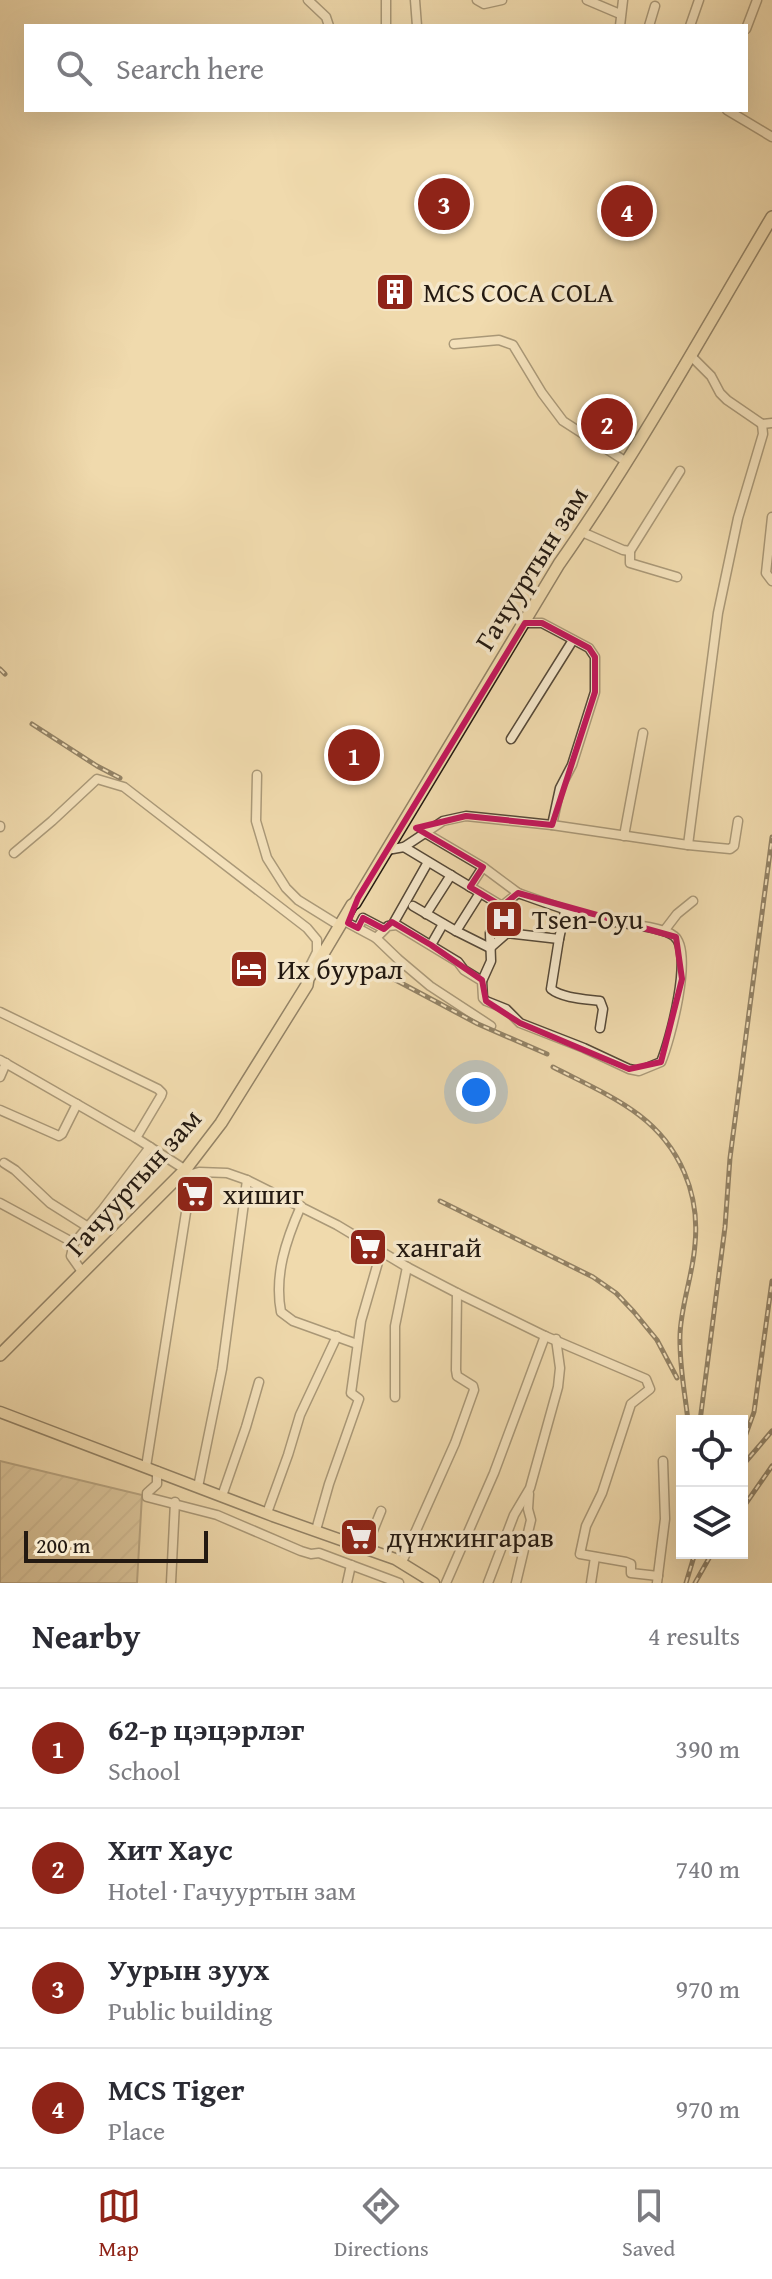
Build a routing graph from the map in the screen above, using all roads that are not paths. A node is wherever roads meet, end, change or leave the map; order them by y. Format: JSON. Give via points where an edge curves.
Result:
{"nodes":[{"id":1,"x":308,"y":0,"type":"edge"},
{"id":2,"x":386,"y":0,"type":"edge"},
{"id":3,"x":415,"y":0,"type":"edge"},
{"id":4,"x":477,"y":0,"type":"edge"},
{"id":5,"x":502,"y":0,"type":"edge"},
{"id":6,"x":587,"y":0,"type":"edge"},
{"id":7,"x":623,"y":0,"type":"edge"},
{"id":8,"x":699,"y":0,"type":"edge"},
{"id":9,"x":757,"y":0,"type":"edge"},
{"id":10,"x":655,"y":6,"type":"dead end"},
{"id":11,"x":620,"y":14,"type":"junction"},
{"id":12,"x":328,"y":24,"type":"edge"},
{"id":13,"x":386,"y":24,"type":"edge"},
{"id":14,"x":417,"y":24,"type":"edge"},
{"id":15,"x":620,"y":24,"type":"edge"},
{"id":16,"x":650,"y":24,"type":"edge"},
{"id":17,"x":691,"y":24,"type":"edge"},
{"id":18,"x":748,"y":24,"type":"edge"},
{"id":19,"x":730,"y":112,"type":"edge"},
{"id":20,"x":772,"y":137,"type":"edge"},
{"id":21,"x":772,"y":217,"type":"edge"},
{"id":22,"x":454,"y":344,"type":"dead end"},
{"id":23,"x":690,"y":355,"type":"junction"},
{"id":24,"x":772,"y":423,"type":"edge"},
{"id":25,"x":762,"y":424,"type":"junction"},
{"id":26,"x":625,"y":461,"type":"junction"},
{"id":27,"x":680,"y":471,"type":"dead end"},
{"id":28,"x":772,"y":517,"type":"edge"},
{"id":29,"x":582,"y":532,"type":"junction"},
{"id":30,"x":630,"y":551,"type":"junction"},
{"id":31,"x":677,"y":577,"type":"dead end"},
{"id":32,"x":772,"y":581,"type":"edge"},
{"id":33,"x":525,"y":623,"type":"junction"},
{"id":34,"x":573,"y":640,"type":"junction"},
{"id":35,"x":643,"y":733,"type":"dead end"},
{"id":36,"x":511,"y":739,"type":"dead end"},
{"id":37,"x":257,"y":775,"type":"dead end"},
{"id":38,"x":738,"y":821,"type":"dead end"},
{"id":39,"x":552,"y":825,"type":"junction"},
{"id":40,"x":427,"y":834,"type":"junction"},
{"id":41,"x":624,"y":836,"type":"junction"},
{"id":42,"x":688,"y":845,"type":"junction"},
{"id":43,"x":404,"y":847,"type":"junction"},
{"id":44,"x":387,"y":850,"type":"junction"},
{"id":45,"x":14,"y":853,"type":"dead end"},
{"id":46,"x":428,"y":862,"type":"junction"},
{"id":47,"x":483,"y":867,"type":"junction"},
{"id":48,"x":451,"y":875,"type":"junction"},
{"id":49,"x":470,"y":887,"type":"junction"},
{"id":50,"x":480,"y":893,"type":"junction"},
{"id":51,"x":518,"y":893,"type":"junction"},
{"id":52,"x":693,"y":901,"type":"dead end"},
{"id":53,"x":413,"y":906,"type":"dead end"},
{"id":54,"x":502,"y":906,"type":"junction"},
{"id":55,"x":565,"y":911,"type":"junction"},
{"id":56,"x":426,"y":914,"type":"junction"},
{"id":57,"x":443,"y":924,"type":"junction"},
{"id":58,"x":349,"y":926,"type":"junction"},
{"id":59,"x":388,"y":927,"type":"junction"},
{"id":60,"x":456,"y":931,"type":"junction"},
{"id":61,"x":664,"y":931,"type":"junction"},
{"id":62,"x":376,"y":938,"type":"junction"},
{"id":63,"x":559,"y":939,"type":"junction"},
{"id":64,"x":431,"y":945,"type":"junction"},
{"id":65,"x":490,"y":948,"type":"junction"},
{"id":66,"x":482,"y":981,"type":"junction"},
{"id":67,"x":305,"y":984,"type":"junction"},
{"id":68,"x":0,"y":1012,"type":"edge"},
{"id":69,"x":491,"y":1026,"type":"dead end"},
{"id":70,"x":600,"y":1028,"type":"dead end"},
{"id":71,"x":3,"y":1062,"type":"edge"},
{"id":72,"x":0,"y":1077,"type":"edge"},
{"id":73,"x":77,"y":1104,"type":"junction"},
{"id":74,"x":0,"y":1110,"type":"edge"},
{"id":75,"x":136,"y":1138,"type":"junction"},
{"id":76,"x":150,"y":1147,"type":"junction"},
{"id":77,"x":4,"y":1163,"type":"dead end"},
{"id":78,"x":188,"y":1172,"type":"junction"},
{"id":79,"x":247,"y":1180,"type":"junction"},
{"id":80,"x":0,"y":1203,"type":"edge"},
{"id":81,"x":301,"y":1206,"type":"junction"},
{"id":82,"x":88,"y":1227,"type":"junction"},
{"id":83,"x":74,"y":1243,"type":"junction"},
{"id":84,"x":381,"y":1252,"type":"junction"},
{"id":85,"x":407,"y":1267,"type":"junction"},
{"id":86,"x":83,"y":1273,"type":"junction"},
{"id":87,"x":457,"y":1293,"type":"junction"},
{"id":88,"x":337,"y":1336,"type":"junction"},
{"id":89,"x":545,"y":1336,"type":"junction"},
{"id":90,"x":556,"y":1339,"type":"junction"},
{"id":91,"x":357,"y":1344,"type":"junction"},
{"id":92,"x":0,"y":1355,"type":"edge"},
{"id":93,"x":259,"y":1382,"type":"dead end"},
{"id":94,"x":395,"y":1397,"type":"dead end"},
{"id":95,"x":0,"y":1412,"type":"edge"},
{"id":96,"x":663,"y":1461,"type":"dead end"},
{"id":97,"x":146,"y":1467,"type":"junction"},
{"id":98,"x":157,"y":1471,"type":"junction"},
{"id":99,"x":198,"y":1487,"type":"junction"},
{"id":100,"x":530,"y":1488,"type":"junction"},
{"id":101,"x":222,"y":1496,"type":"junction"},
{"id":102,"x":175,"y":1502,"type":"junction"},
{"id":103,"x":381,"y":1511,"type":"dead end"},
{"id":104,"x":267,"y":1513,"type":"junction"},
{"id":105,"x":321,"y":1531,"type":"junction"},
{"id":106,"x":366,"y":1548,"type":"junction"},
{"id":107,"x":319,"y":1553,"type":"junction"},
{"id":108,"x":595,"y":1557,"type":"junction"},
{"id":109,"x":402,"y":1562,"type":"junction"},
{"id":110,"x":351,"y":1565,"type":"junction"},
{"id":111,"x":658,"y":1580,"type":"edge"},
{"id":112,"x":426,"y":1581,"type":"edge"},
{"id":113,"x":171,"y":1583,"type":"edge"},
{"id":114,"x":347,"y":1583,"type":"edge"},
{"id":115,"x":399,"y":1583,"type":"edge"},
{"id":116,"x":446,"y":1583,"type":"edge"},
{"id":117,"x":488,"y":1583,"type":"edge"},
{"id":118,"x":516,"y":1583,"type":"edge"},
{"id":119,"x":591,"y":1583,"type":"edge"}],
"edges":[{"from":1,"to":12,"type":"street"},
{"from":2,"to":13,"type":"street"},
{"from":3,"to":14,"type":"street"},
{"from":4,"to":5,"type":"street"},
{"from":6,"to":11,"type":"street"},
{"from":7,"to":11,"type":"street"},
{"from":8,"to":17,"type":"street"},
{"from":9,"to":18,"type":"street"},
{"from":10,"to":16,"type":"street"},
{"from":11,"to":15,"type":"street"},
{"from":19,"to":20,"type":"street"},
{"from":21,"to":23,"type":"highway","name":"Гачууртын зам"},
{"from":22,"to":26,"type":"street","via":[[509,342],[563,421]]},
{"from":23,"to":25,"type":"street","via":[[727,400]]},
{"from":23,"to":26,"type":"highway","name":"Гачууртын зам"},
{"from":24,"to":25,"type":"street"},
{"from":25,"to":42,"type":"street","via":[[718,613]]},
{"from":26,"to":29,"type":"highway","name":"Гачууртын зам"},
{"from":27,"to":30,"type":"street"},
{"from":28,"to":32,"type":"street","via":[[766,573]]},
{"from":29,"to":30,"type":"street"},
{"from":29,"to":33,"type":"highway","name":"Гачууртын зам"},
{"from":30,"to":31,"type":"street","via":[[630,563]]},
{"from":33,"to":34,"type":"street","via":[[542,623]]},
{"from":33,"to":44,"type":"highway","name":"Гачууртын зам"},
{"from":34,"to":36,"type":"street"},
{"from":34,"to":39,"type":"street","via":[[595,657],[595,692]]},
{"from":35,"to":41,"type":"street"},
{"from":37,"to":58,"type":"street","via":[[256,821],[267,858],[298,900]]},
{"from":38,"to":42,"type":"street","via":[[732,849]]},
{"from":39,"to":40,"type":"street","via":[[466,816],[443,821]]},
{"from":39,"to":41,"type":"street"},
{"from":40,"to":43,"type":"street"},
{"from":40,"to":47,"type":"street"},
{"from":41,"to":42,"type":"street"},
{"from":43,"to":44,"type":"street"},
{"from":43,"to":46,"type":"street"},
{"from":44,"to":58,"type":"highway","name":"Гачууртын зам","via":[[352,905]]},
{"from":45,"to":67,"type":"street","via":[[97,779],[124,787],[307,928],[317,940],[317,952]]},
{"from":46,"to":48,"type":"street"},
{"from":46,"to":59,"type":"street"},
{"from":47,"to":49,"type":"street"},
{"from":47,"to":51,"type":"street"},
{"from":48,"to":49,"type":"street"},
{"from":48,"to":56,"type":"street"},
{"from":49,"to":50,"type":"street"},
{"from":50,"to":54,"type":"street"},
{"from":50,"to":60,"type":"street"},
{"from":51,"to":54,"type":"street"},
{"from":51,"to":55,"type":"street"},
{"from":52,"to":61,"type":"street"},
{"from":53,"to":56,"type":"street"},
{"from":54,"to":65,"type":"street","via":[[490,933]]},
{"from":55,"to":61,"type":"street"},
{"from":55,"to":63,"type":"street"},
{"from":56,"to":57,"type":"street"},
{"from":57,"to":60,"type":"street"},
{"from":57,"to":64,"type":"street"},
{"from":58,"to":59,"type":"street","via":[[363,918]]},
{"from":58,"to":62,"type":"street"},
{"from":58,"to":67,"type":"highway","name":"Гачууртын зам"},
{"from":59,"to":62,"type":"street"},
{"from":59,"to":64,"type":"street"},
{"from":60,"to":65,"type":"street"},
{"from":61,"to":66,"type":"street","via":[[680,942],[682,979],[663,1058],[639,1071],[520,1023],[483,998]]},
{"from":62,"to":69,"type":"street","via":[[430,986]]},
{"from":63,"to":65,"type":"street","via":[[507,933]]},
{"from":63,"to":70,"type":"street","via":[[551,989],[600,1001]]},
{"from":64,"to":66,"type":"street"},
{"from":65,"to":66,"type":"street","via":[[491,961]]},
{"from":67,"to":78,"type":"highway","name":"Гачууртын зам"},
{"from":68,"to":75,"type":"street","via":[[158,1089],[161,1096]]},
{"from":71,"to":72,"type":"street"},
{"from":71,"to":73,"type":"street"},
{"from":73,"to":74,"type":"street","via":[[59,1136]]},
{"from":73,"to":75,"type":"street"},
{"from":75,"to":76,"type":"street"},
{"from":76,"to":78,"type":"street"},
{"from":76,"to":82,"type":"street"},
{"from":77,"to":82,"type":"street"},
{"from":78,"to":79,"type":"street","via":[[227,1173]]},
{"from":78,"to":86,"type":"highway","name":"Гачууртын зам"},
{"from":78,"to":97,"type":"street"},
{"from":79,"to":81,"type":"street"},
{"from":79,"to":99,"type":"street","via":[[222,1369]]},
{"from":80,"to":83,"type":"street"},
{"from":81,"to":84,"type":"street"},
{"from":81,"to":88,"type":"street","via":[[281,1263],[281,1312]]},
{"from":82,"to":83,"type":"street"},
{"from":83,"to":86,"type":"street","via":[[71,1256]]},
{"from":84,"to":85,"type":"street"},
{"from":84,"to":91,"type":"street"},
{"from":85,"to":87,"type":"street"},
{"from":85,"to":94,"type":"street","via":[[395,1326]]},
{"from":86,"to":92,"type":"highway","name":"Гачууртын зам"},
{"from":87,"to":89,"type":"street"},
{"from":87,"to":109,"type":"street","via":[[457,1376],[474,1390]]},
{"from":88,"to":91,"type":"street"},
{"from":88,"to":104,"type":"street","via":[[300,1415]]},
{"from":89,"to":90,"type":"street"},
{"from":89,"to":116,"type":"street"},
{"from":90,"to":100,"type":"street","via":[[558,1387]]},
{"from":90,"to":108,"type":"street","via":[[646,1379],[650,1389],[631,1404],[586,1526],[580,1554]]},
{"from":91,"to":105,"type":"street","via":[[351,1393],[359,1399],[329,1484]]},
{"from":93,"to":101,"type":"street"},
{"from":95,"to":97,"type":"main road"},
{"from":96,"to":111,"type":"street","via":[[665,1519]]},
{"from":97,"to":98,"type":"main road"},
{"from":98,"to":99,"type":"main road"},
{"from":98,"to":102,"type":"street","via":[[158,1482],[147,1497]]},
{"from":99,"to":101,"type":"main road"},
{"from":100,"to":117,"type":"street"},
{"from":100,"to":118,"type":"street","via":[[531,1520]]},
{"from":101,"to":104,"type":"main road"},
{"from":102,"to":107,"type":"street","via":[[306,1553]]},
{"from":102,"to":113,"type":"street"},
{"from":103,"to":106,"type":"street"},
{"from":104,"to":105,"type":"main road"},
{"from":105,"to":106,"type":"main road"},
{"from":105,"to":107,"type":"street"},
{"from":106,"to":109,"type":"main road"},
{"from":107,"to":110,"type":"street"},
{"from":108,"to":111,"type":"street","via":[[631,1564],[631,1573]]},
{"from":108,"to":119,"type":"street"},
{"from":109,"to":112,"type":"main road"},
{"from":110,"to":114,"type":"street"},
{"from":110,"to":115,"type":"street"}]}
